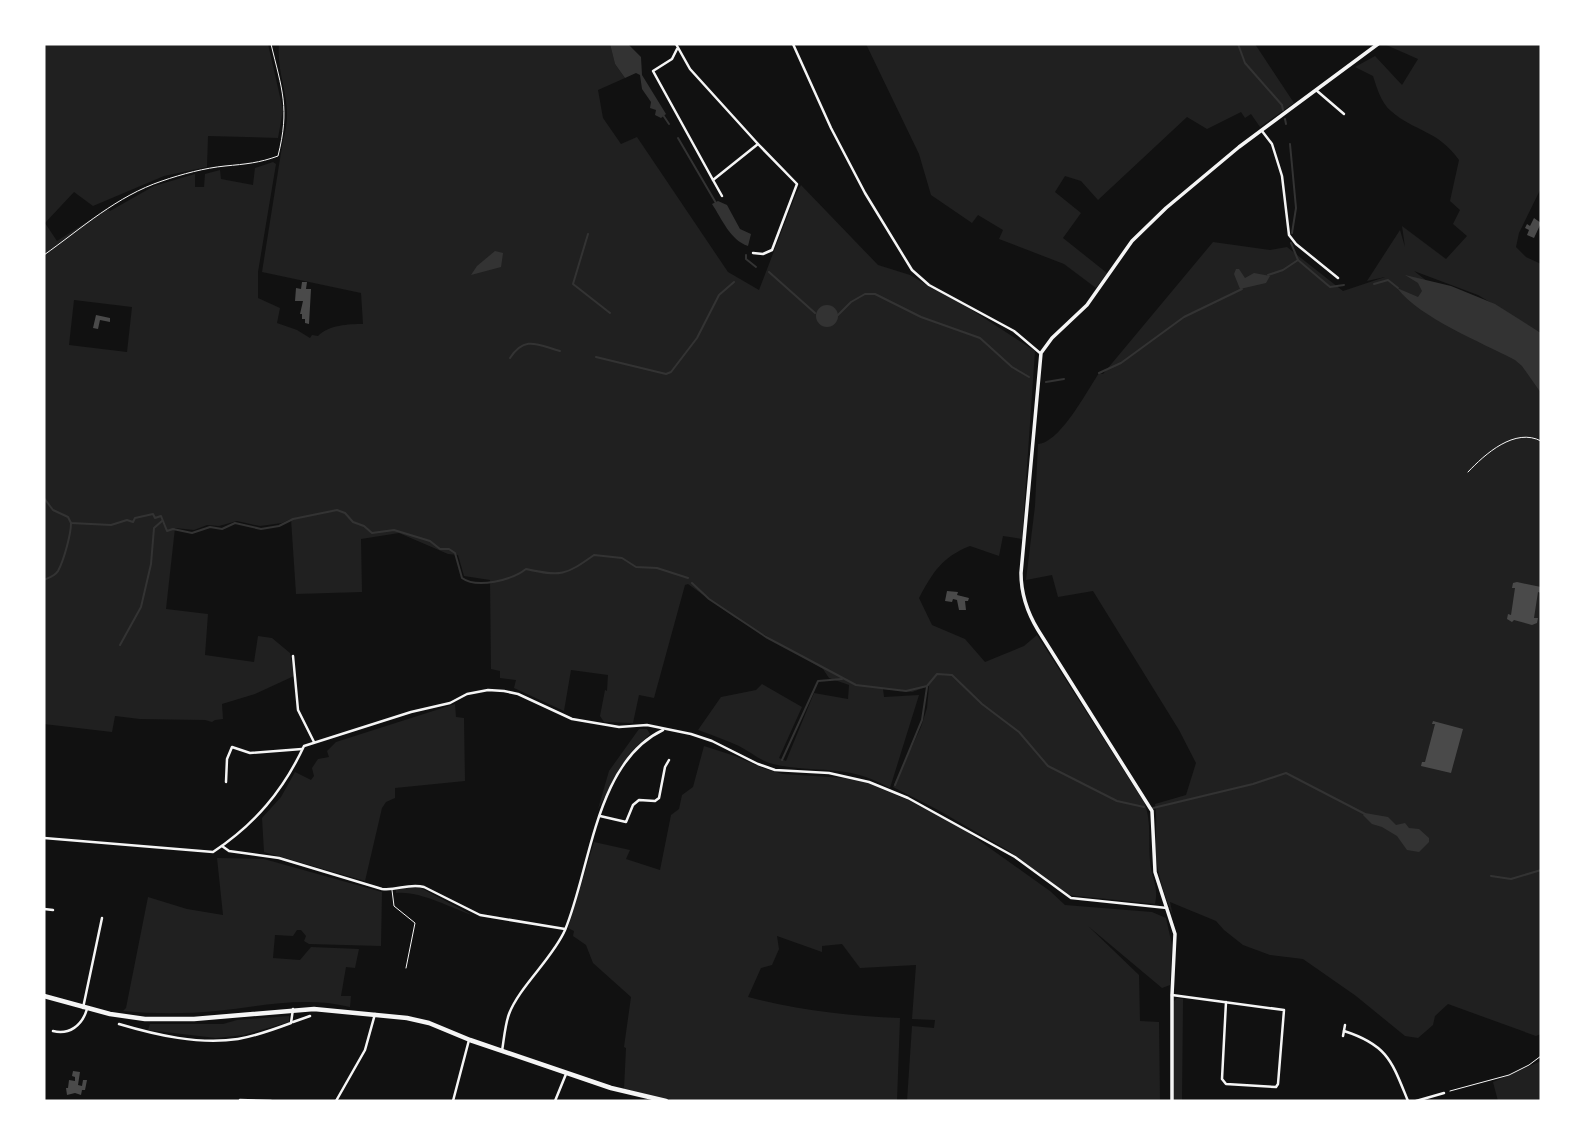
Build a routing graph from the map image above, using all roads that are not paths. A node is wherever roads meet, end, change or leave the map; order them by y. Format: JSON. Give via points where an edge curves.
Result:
{"nodes":[{"id":1,"x":271,"y":44,"type":"edge"},
{"id":2,"x":676,"y":44,"type":"edge"},
{"id":3,"x":793,"y":44,"type":"edge"},
{"id":4,"x":1378,"y":44,"type":"edge"},
{"id":5,"x":677,"y":49,"type":"junction"},
{"id":6,"x":1316,"y":90,"type":"junction"},
{"id":7,"x":1344,"y":114,"type":"dead end"},
{"id":8,"x":1261,"y":129,"type":"junction"},
{"id":9,"x":758,"y":144,"type":"junction"},
{"id":10,"x":713,"y":180,"type":"junction"},
{"id":11,"x":722,"y":196,"type":"dead end"},
{"id":12,"x":753,"y":253,"type":"dead end"},
{"id":13,"x":761,"y":254,"type":"junction"},
{"id":14,"x":44,"y":255,"type":"edge"},
{"id":15,"x":759,"y":259,"type":"dead end"},
{"id":16,"x":1338,"y":278,"type":"dead end"},
{"id":17,"x":1041,"y":354,"type":"junction"},
{"id":18,"x":1541,"y":441,"type":"edge"},
{"id":19,"x":1468,"y":472,"type":"dead end"},
{"id":20,"x":293,"y":656,"type":"dead end"},
{"id":21,"x":665,"y":729,"type":"junction"},
{"id":22,"x":314,"y":742,"type":"junction"},
{"id":23,"x":303,"y":749,"type":"junction"},
{"id":24,"x":669,"y":760,"type":"dead end"},
{"id":25,"x":661,"y":762,"type":"dead end"},
{"id":26,"x":665,"y":767,"type":"junction"},
{"id":27,"x":226,"y":782,"type":"dead end"},
{"id":28,"x":600,"y":816,"type":"junction"},
{"id":29,"x":44,"y":838,"type":"edge"},
{"id":30,"x":222,"y":846,"type":"junction"},
{"id":31,"x":392,"y":890,"type":"junction"},
{"id":32,"x":1167,"y":908,"type":"junction"},
{"id":33,"x":44,"y":909,"type":"edge"},
{"id":34,"x":53,"y":910,"type":"dead end"},
{"id":35,"x":102,"y":918,"type":"dead end"},
{"id":36,"x":565,"y":929,"type":"junction"},
{"id":37,"x":406,"y":968,"type":"dead end"},
{"id":38,"x":1172,"y":995,"type":"junction"},
{"id":39,"x":44,"y":996,"type":"edge"},
{"id":40,"x":1226,"y":1002,"type":"junction"},
{"id":41,"x":85,"y":1008,"type":"junction"},
{"id":42,"x":293,"y":1010,"type":"junction"},
{"id":43,"x":375,"y":1014,"type":"junction"},
{"id":44,"x":310,"y":1016,"type":"dead end"},
{"id":45,"x":293,"y":1022,"type":"junction"},
{"id":46,"x":119,"y":1024,"type":"dead end"},
{"id":47,"x":1345,"y":1025,"type":"dead end"},
{"id":48,"x":52,"y":1031,"type":"dead end"},
{"id":49,"x":470,"y":1040,"type":"junction"},
{"id":50,"x":502,"y":1051,"type":"junction"},
{"id":51,"x":566,"y":1073,"type":"junction"},
{"id":52,"x":1444,"y":1093,"type":"road end"},
{"id":53,"x":240,"y":1100,"type":"edge"},
{"id":54,"x":271,"y":1101,"type":"edge"},
{"id":55,"x":336,"y":1101,"type":"edge"},
{"id":56,"x":453,"y":1101,"type":"edge"},
{"id":57,"x":555,"y":1101,"type":"edge"},
{"id":58,"x":666,"y":1101,"type":"edge"},
{"id":59,"x":1172,"y":1101,"type":"edge"},
{"id":60,"x":1408,"y":1101,"type":"edge"},
{"id":61,"x":1416,"y":1101,"type":"edge"}],
"edges":[{"from":1,"to":14,"type":"lane","via":[[286,102],[278,156],[149,186],[105,209]]},
{"from":2,"to":5,"type":"street"},
{"from":3,"to":17,"type":"street","via":[[865,193],[912,270],[929,285],[1014,331]]},
{"from":4,"to":6,"type":"main road"},
{"from":5,"to":9,"type":"street"},
{"from":5,"to":10,"type":"street","via":[[672,59],[653,71]]},
{"from":6,"to":7,"type":"street"},
{"from":6,"to":8,"type":"main road"},
{"from":8,"to":16,"type":"street","via":[[1272,144],[1282,176],[1289,235]]},
{"from":8,"to":17,"type":"main road","via":[[1149,223],[1087,305]]},
{"from":9,"to":10,"type":"street"},
{"from":9,"to":13,"type":"street","via":[[797,184],[772,250]]},
{"from":10,"to":11,"type":"street"},
{"from":12,"to":13,"type":"street"},
{"from":13,"to":15,"type":"street"},
{"from":17,"to":32,"type":"main road","via":[[1021,573],[1023,596],[1037,629],[1152,811],[1153,860]]},
{"from":18,"to":19,"type":"lane","via":[[1531,436],[1502,445]]},
{"from":20,"to":22,"type":"street","via":[[298,710]]},
{"from":21,"to":22,"type":"street","via":[[572,719],[518,694],[488,690]]},
{"from":21,"to":28,"type":"street","via":[[636,749],[610,789]]},
{"from":21,"to":32,"type":"street","via":[[712,741],[775,770],[830,773],[908,798],[1015,857],[1071,898]]},
{"from":22,"to":23,"type":"street"},
{"from":23,"to":27,"type":"street","via":[[250,753],[232,747],[226,759]]},
{"from":23,"to":30,"type":"street","via":[[270,804]]},
{"from":24,"to":26,"type":"street"},
{"from":25,"to":26,"type":"street"},
{"from":26,"to":28,"type":"street","via":[[659,798],[639,800],[626,822]]},
{"from":28,"to":36,"type":"street"},
{"from":29,"to":30,"type":"street","via":[[213,852]]},
{"from":30,"to":31,"type":"street"},
{"from":31,"to":36,"type":"street","via":[[414,884],[480,915]]},
{"from":31,"to":37,"type":"lane","via":[[394,906],[415,923]]},
{"from":32,"to":38,"type":"main road","via":[[1175,934]]},
{"from":33,"to":34,"type":"street"},
{"from":35,"to":41,"type":"street"},
{"from":36,"to":50,"type":"street","via":[[509,1014]]},
{"from":38,"to":40,"type":"street"},
{"from":38,"to":59,"type":"main road"},
{"from":39,"to":41,"type":"main road"},
{"from":40,"to":40,"type":"street","via":[[1222,1079],[1226,1084],[1276,1087],[1284,1010]]},
{"from":41,"to":42,"type":"main road","via":[[170,1020]]},
{"from":41,"to":48,"type":"street","via":[[83,1018],[70,1031]]},
{"from":42,"to":43,"type":"main road"},
{"from":42,"to":45,"type":"street"},
{"from":43,"to":49,"type":"main road","via":[[429,1023]]},
{"from":43,"to":55,"type":"street","via":[[356,1069]]},
{"from":44,"to":45,"type":"street"},
{"from":45,"to":46,"type":"street","via":[[234,1040],[195,1040]]},
{"from":47,"to":60,"type":"street","via":[[1344,1034],[1363,1037],[1392,1062]]},
{"from":49,"to":50,"type":"main road"},
{"from":49,"to":56,"type":"street"},
{"from":50,"to":51,"type":"main road"},
{"from":51,"to":57,"type":"street"},
{"from":51,"to":58,"type":"main road"},
{"from":52,"to":61,"type":"street"},
{"from":53,"to":54,"type":"street"}]}
